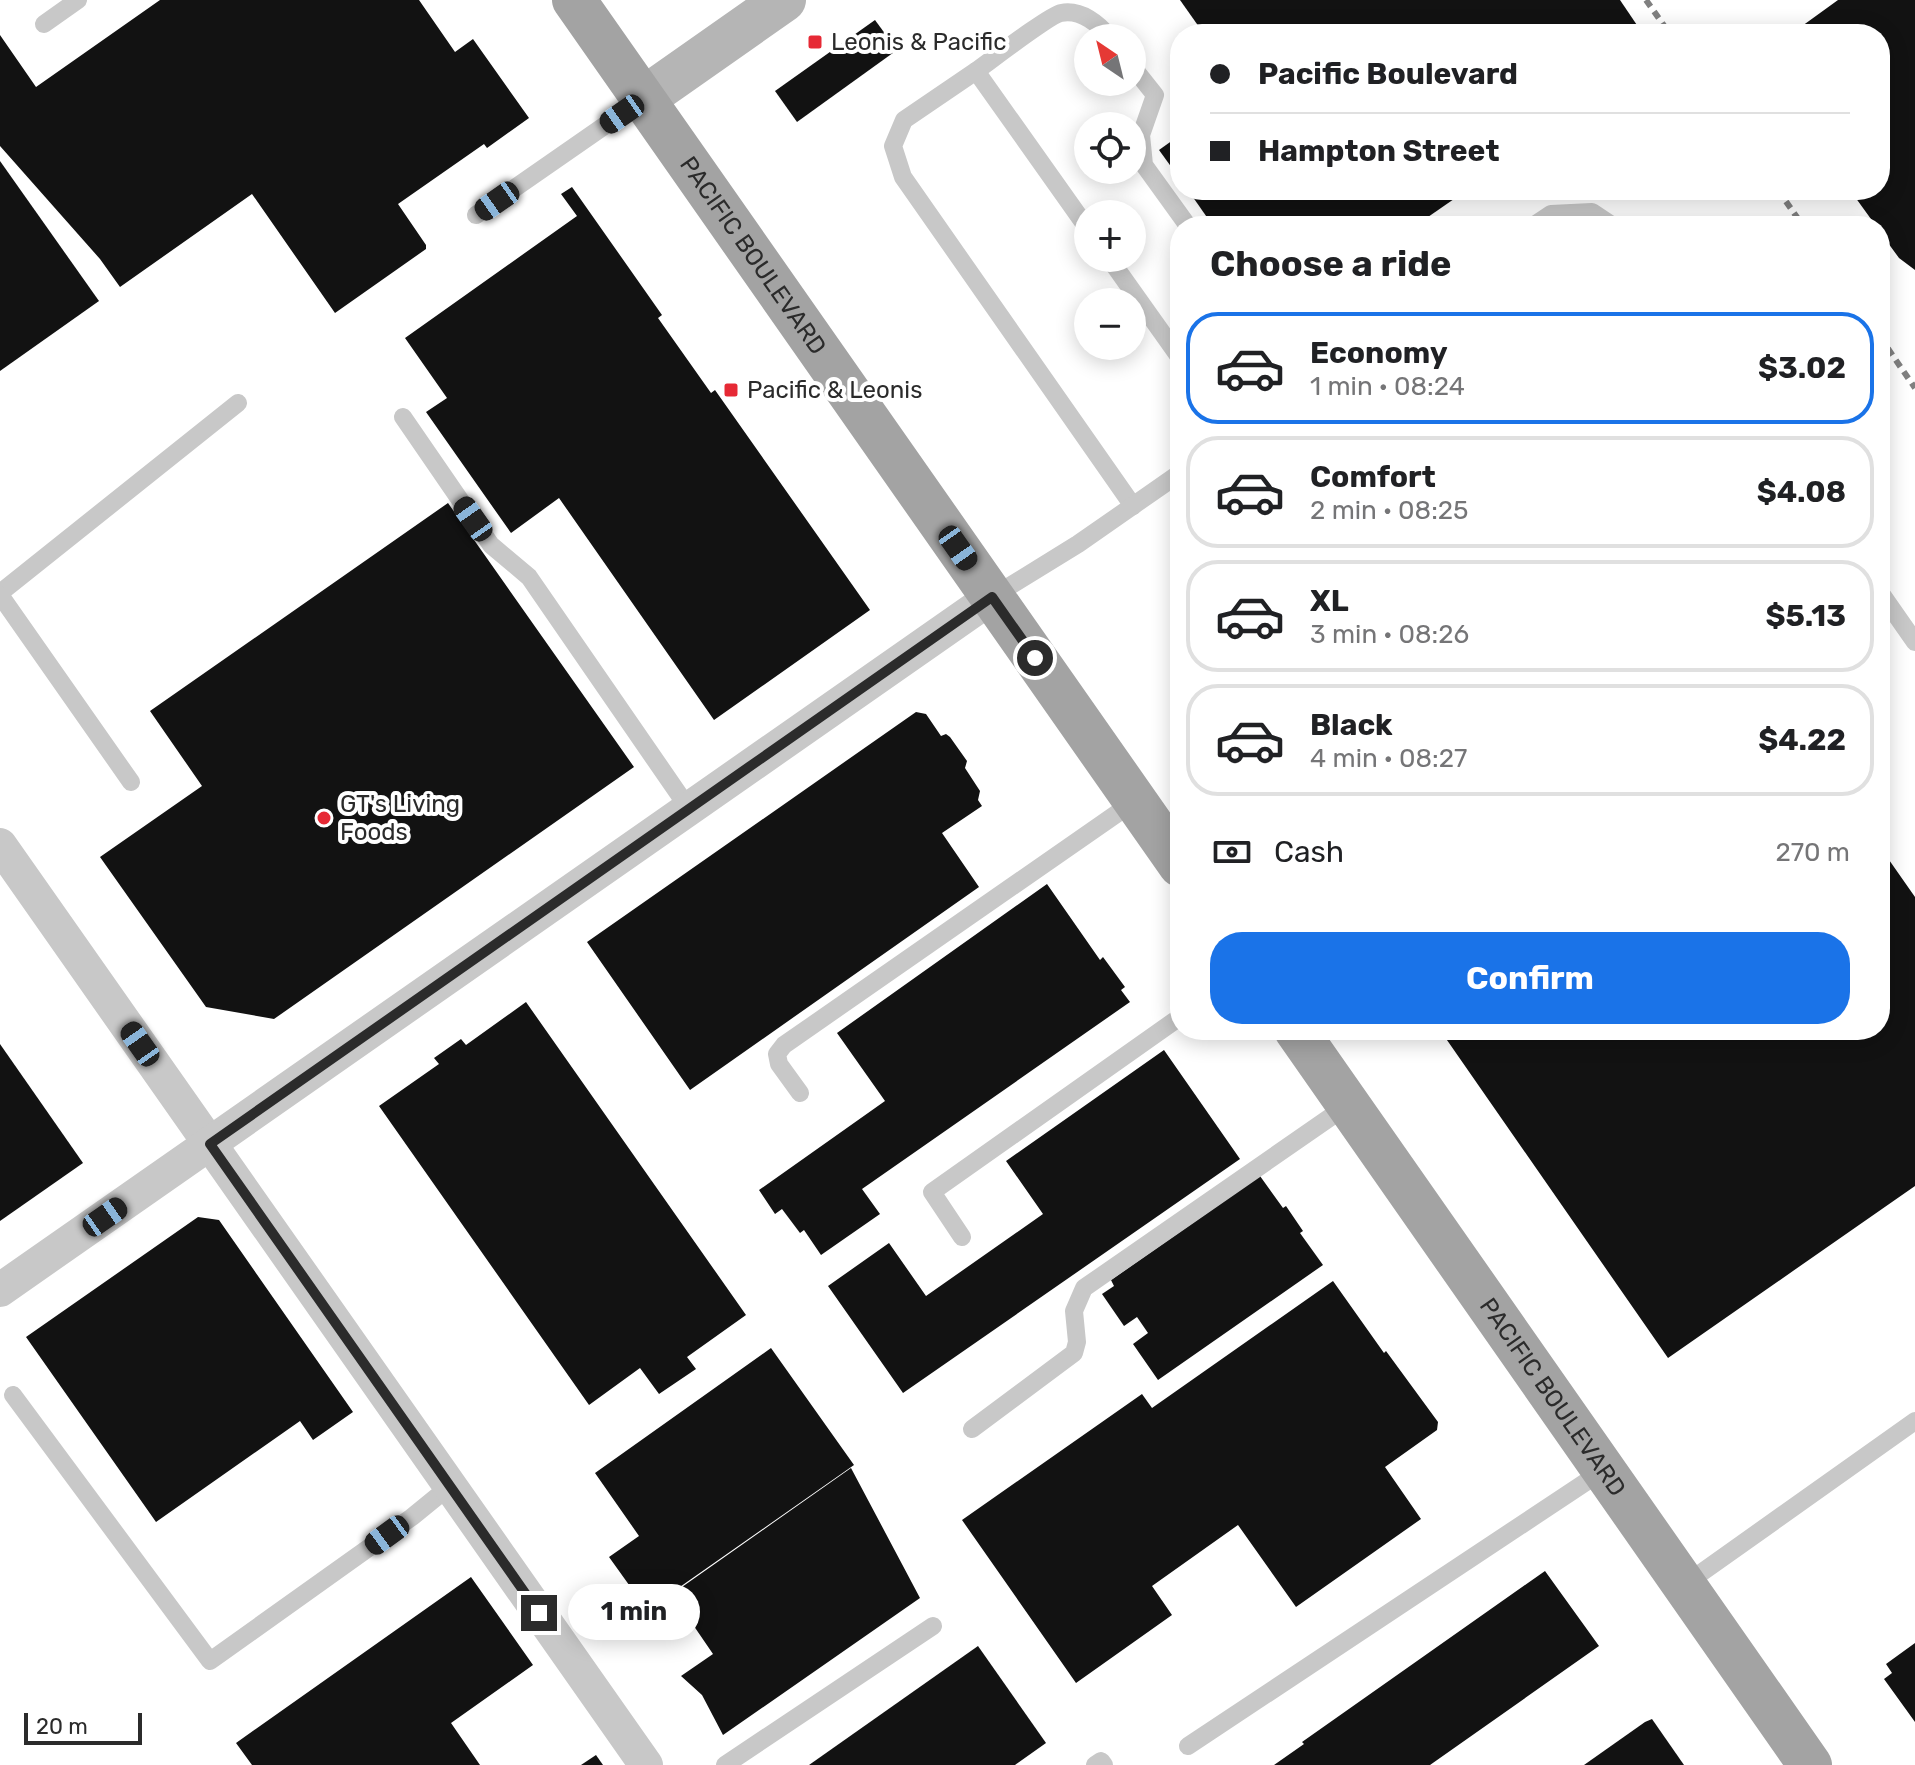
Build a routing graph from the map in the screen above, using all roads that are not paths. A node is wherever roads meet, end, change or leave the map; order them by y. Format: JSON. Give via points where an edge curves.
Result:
{"nodes":[{"id":1,"x":78,"y":0,"type":"edge"},
{"id":2,"x":574,"y":0,"type":"edge"},
{"id":3,"x":784,"y":0,"type":"edge"},
{"id":4,"x":44,"y":24,"type":"dead end"},
{"id":5,"x":1098,"y":24,"type":"edge"},
{"id":6,"x":976,"y":71,"type":"junction"},
{"id":7,"x":1146,"y":84,"type":"edge"},
{"id":8,"x":643,"y":99,"type":"junction"},
{"id":9,"x":1074,"y":209,"type":"edge"},
{"id":10,"x":476,"y":215,"type":"dead end"},
{"id":11,"x":1181,"y":216,"type":"edge"},
{"id":12,"x":1548,"y":216,"type":"edge"},
{"id":13,"x":1598,"y":216,"type":"edge"},
{"id":14,"x":1119,"y":272,"type":"edge"},
{"id":15,"x":1170,"y":344,"type":"edge"},
{"id":16,"x":238,"y":403,"type":"dead end"},
{"id":17,"x":403,"y":417,"type":"dead end"},
{"id":18,"x":1170,"y":480,"type":"edge"},
{"id":19,"x":1133,"y":506,"type":"junction"},
{"id":20,"x":0,"y":594,"type":"edge"},
{"id":21,"x":992,"y":597,"type":"junction"},
{"id":22,"x":1890,"y":606,"type":"edge"},
{"id":23,"x":1915,"y":642,"type":"edge"},
{"id":24,"x":131,"y":782,"type":"dead end"},
{"id":25,"x":1135,"y":801,"type":"junction"},
{"id":26,"x":689,"y":809,"type":"junction"},
{"id":27,"x":0,"y":845,"type":"edge"},
{"id":28,"x":1170,"y":851,"type":"edge"},
{"id":29,"x":1170,"y":1024,"type":"edge"},
{"id":30,"x":1303,"y":1040,"type":"edge"},
{"id":31,"x":800,"y":1093,"type":"dead end"},
{"id":32,"x":1348,"y":1105,"type":"junction"},
{"id":33,"x":210,"y":1144,"type":"junction"},
{"id":34,"x":962,"y":1237,"type":"dead end"},
{"id":35,"x":0,"y":1290,"type":"edge"},
{"id":36,"x":13,"y":1395,"type":"dead end"},
{"id":37,"x":1915,"y":1421,"type":"edge"},
{"id":38,"x":972,"y":1429,"type":"dead end"},
{"id":39,"x":1604,"y":1470,"type":"junction"},
{"id":40,"x":450,"y":1486,"type":"junction"},
{"id":41,"x":1684,"y":1585,"type":"junction"},
{"id":42,"x":933,"y":1626,"type":"dead end"},
{"id":43,"x":1188,"y":1746,"type":"dead end"},
{"id":44,"x":646,"y":1765,"type":"edge"},
{"id":45,"x":725,"y":1765,"type":"edge"},
{"id":46,"x":1095,"y":1765,"type":"edge"},
{"id":47,"x":1104,"y":1765,"type":"edge"},
{"id":48,"x":1810,"y":1765,"type":"edge"}],
"edges":[{"from":1,"to":4,"type":"lane"},
{"from":2,"to":8,"type":"main road","name":"PACIFIC BOULEVARD"},
{"from":3,"to":8,"type":"main road"},
{"from":5,"to":6,"type":"lane","via":[[1080,14],[1060,13]]},
{"from":6,"to":9,"type":"lane"},
{"from":6,"to":19,"type":"lane","via":[[904,120],[893,146],[903,177]]},
{"from":7,"to":11,"type":"lane","via":[[1155,95],[1141,135],[1144,165]]},
{"from":8,"to":10,"type":"lane"},
{"from":8,"to":21,"type":"main road","name":"PACIFIC BOULEVARD"},
{"from":12,"to":13,"type":"lane"},
{"from":14,"to":15,"type":"lane"},
{"from":16,"to":20,"type":"lane"},
{"from":17,"to":26,"type":"lane","via":[[491,545],[529,577]]},
{"from":18,"to":19,"type":"lane"},
{"from":19,"to":21,"type":"lane"},
{"from":20,"to":24,"type":"lane"},
{"from":21,"to":25,"type":"main road","name":"PACIFIC BOULEVARD"},
{"from":21,"to":26,"type":"street"},
{"from":22,"to":23,"type":"lane"},
{"from":25,"to":28,"type":"main road","name":"PACIFIC BOULEVARD"},
{"from":25,"to":31,"type":"lane","via":[[784,1045],[777,1054],[779,1064]]},
{"from":26,"to":33,"type":"street"},
{"from":27,"to":33,"type":"street"},
{"from":29,"to":34,"type":"lane","via":[[932,1192]]},
{"from":30,"to":32,"type":"main road","name":"PACIFIC BOULEVARD"},
{"from":32,"to":38,"type":"lane","via":[[1084,1288],[1074,1311],[1074,1353]]},
{"from":32,"to":39,"type":"main road","name":"PACIFIC BOULEVARD"},
{"from":33,"to":35,"type":"street"},
{"from":33,"to":40,"type":"street"},
{"from":36,"to":40,"type":"lane","via":[[210,1661]]},
{"from":37,"to":41,"type":"lane"},
{"from":39,"to":41,"type":"main road","name":"PACIFIC BOULEVARD"},
{"from":39,"to":43,"type":"lane"},
{"from":40,"to":44,"type":"street"},
{"from":41,"to":48,"type":"main road","name":"PACIFIC BOULEVARD"},
{"from":42,"to":45,"type":"lane"},
{"from":46,"to":47,"type":"lane"}]}
